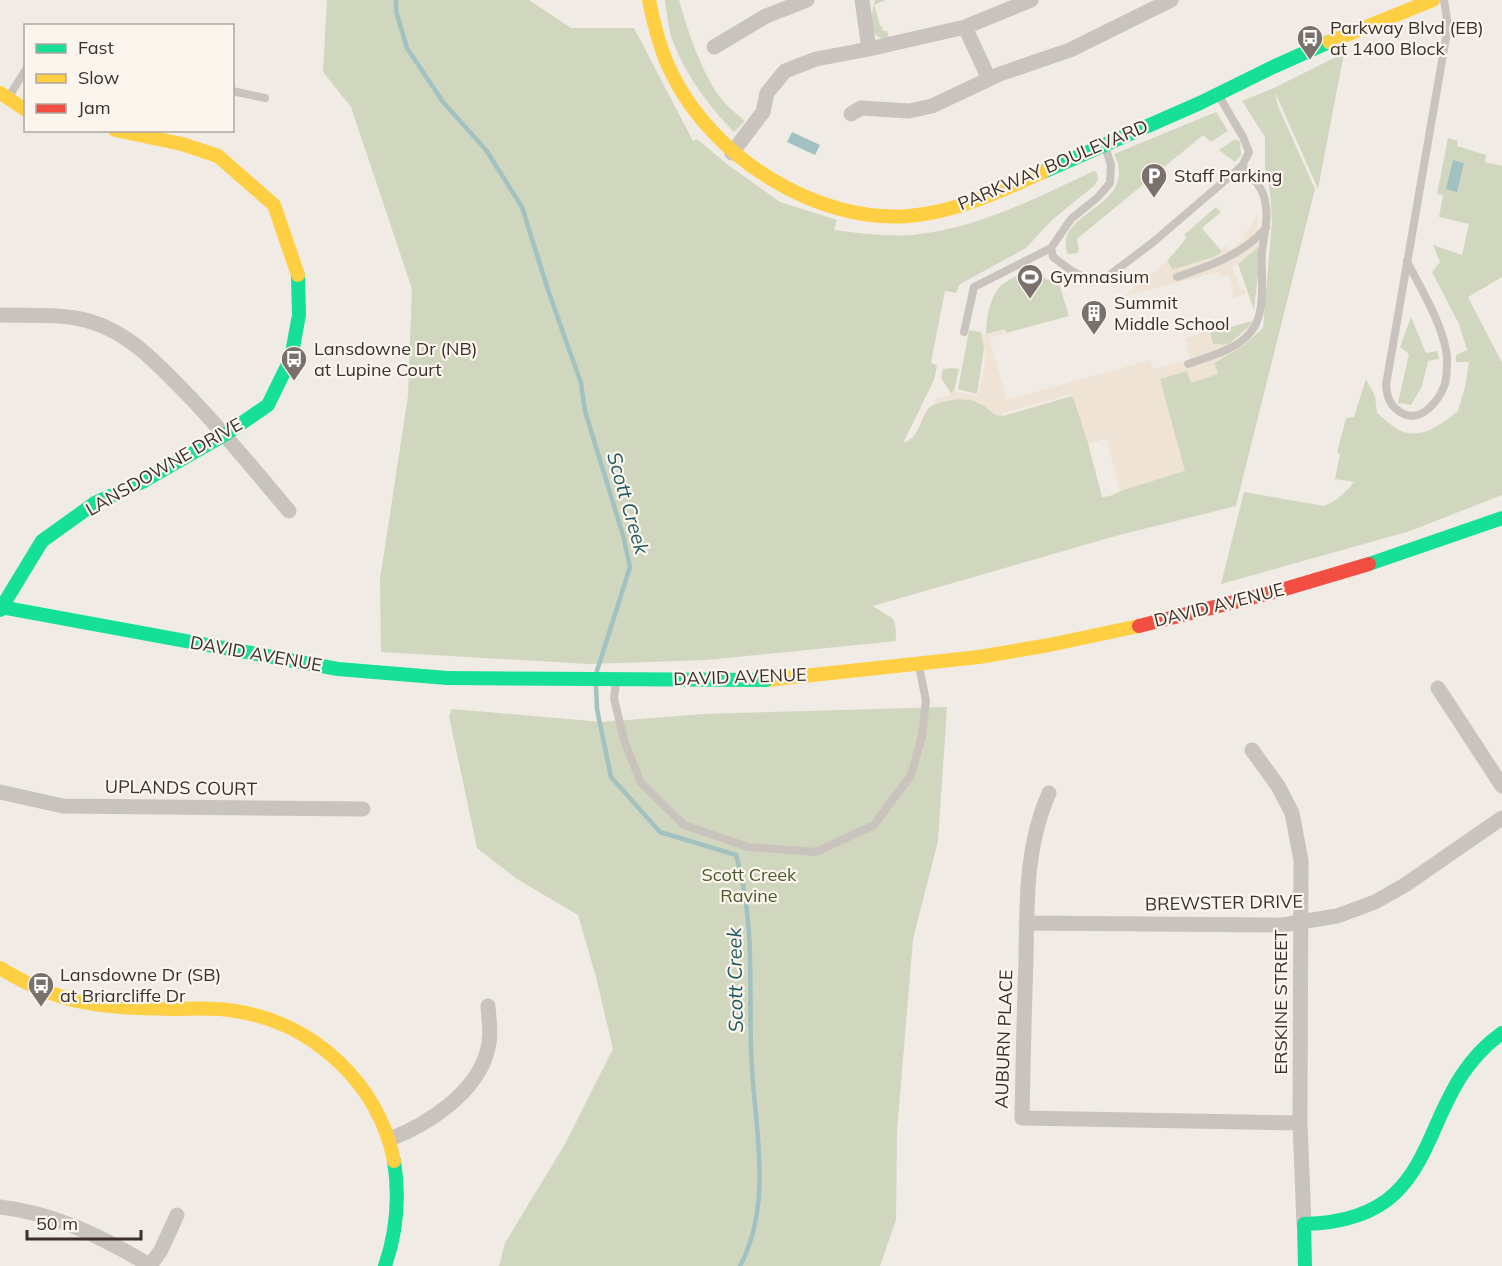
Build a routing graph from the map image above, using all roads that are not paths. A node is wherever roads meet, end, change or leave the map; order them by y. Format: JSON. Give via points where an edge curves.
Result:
{"nodes":[{"id":1,"x":649,"y":0,"type":"edge"},
{"id":2,"x":807,"y":0,"type":"edge"},
{"id":3,"x":862,"y":0,"type":"edge"},
{"id":4,"x":1031,"y":0,"type":"edge"},
{"id":5,"x":1171,"y":0,"type":"edge"},
{"id":6,"x":1433,"y":0,"type":"edge"},
{"id":7,"x":1444,"y":0,"type":"edge"},
{"id":8,"x":965,"y":27,"type":"junction"},
{"id":9,"x":714,"y":47,"type":"dead end"},
{"id":10,"x":869,"y":49,"type":"junction"},
{"id":11,"x":24,"y":71,"type":"edge"},
{"id":12,"x":989,"y":79,"type":"junction"},
{"id":13,"x":234,"y":91,"type":"edge"},
{"id":14,"x":1218,"y":95,"type":"junction"},
{"id":15,"x":4,"y":96,"type":"edge"},
{"id":16,"x":265,"y":98,"type":"dead end"},
{"id":17,"x":24,"y":109,"type":"edge"},
{"id":18,"x":851,"y":114,"type":"dead end"},
{"id":19,"x":125,"y":132,"type":"edge"},
{"id":20,"x":1104,"y":145,"type":"junction"},
{"id":21,"x":732,"y":153,"type":"junction"},
{"id":22,"x":1242,"y":166,"type":"junction"},
{"id":23,"x":1267,"y":227,"type":"junction"},
{"id":24,"x":1051,"y":248,"type":"junction"},
{"id":25,"x":1407,"y":261,"type":"junction"},
{"id":26,"x":1177,"y":277,"type":"dead end"},
{"id":27,"x":0,"y":315,"type":"edge"},
{"id":28,"x":964,"y":332,"type":"dead end"},
{"id":29,"x":1188,"y":363,"type":"dead end"},
{"id":30,"x":226,"y":434,"type":"junction"},
{"id":31,"x":289,"y":512,"type":"dead end"},
{"id":32,"x":1502,"y":518,"type":"edge"},
{"id":33,"x":1,"y":608,"type":"edge"},
{"id":34,"x":919,"y":664,"type":"junction"},
{"id":35,"x":617,"y":674,"type":"dead end"},
{"id":36,"x":1438,"y":688,"type":"dead end"},
{"id":37,"x":1252,"y":750,"type":"dead end"},
{"id":38,"x":1502,"y":786,"type":"edge"},
{"id":39,"x":0,"y":792,"type":"edge"},
{"id":40,"x":1049,"y":793,"type":"dead end"},
{"id":41,"x":363,"y":809,"type":"dead end"},
{"id":42,"x":1502,"y":818,"type":"edge"},
{"id":43,"x":1301,"y":923,"type":"junction"},
{"id":44,"x":1026,"y":924,"type":"junction"},
{"id":45,"x":0,"y":968,"type":"edge"},
{"id":46,"x":488,"y":1006,"type":"dead end"},
{"id":47,"x":1502,"y":1033,"type":"edge"},
{"id":48,"x":1300,"y":1123,"type":"junction"},
{"id":49,"x":390,"y":1139,"type":"junction"},
{"id":50,"x":0,"y":1207,"type":"edge"},
{"id":51,"x":177,"y":1215,"type":"dead end"},
{"id":52,"x":1304,"y":1224,"type":"junction"},
{"id":53,"x":150,"y":1266,"type":"edge"},
{"id":54,"x":385,"y":1266,"type":"edge"},
{"id":55,"x":1305,"y":1266,"type":"edge"}],
"edges":[{"from":1,"to":21,"type":"street","name":"PARKWAY BOULEVARD","via":[[656,37],[677,85]]},
{"from":2,"to":9,"type":"street","via":[[766,16]]},
{"from":3,"to":10,"type":"street"},
{"from":4,"to":8,"type":"street"},
{"from":5,"to":12,"type":"street","via":[[1070,50]]},
{"from":6,"to":14,"type":"street","name":"PARKWAY BOULEVARD","via":[[1278,64]]},
{"from":7,"to":25,"type":"lane","via":[[1448,26]]},
{"from":8,"to":10,"type":"street"},
{"from":8,"to":12,"type":"street"},
{"from":10,"to":21,"type":"street","via":[[816,59],[785,71],[767,93],[763,112]]},
{"from":11,"to":15,"type":"lane"},
{"from":12,"to":18,"type":"street","via":[[932,106],[909,111],[861,108]]},
{"from":13,"to":16,"type":"lane"},
{"from":14,"to":20,"type":"street","name":"PARKWAY BOULEVARD"},
{"from":14,"to":22,"type":"lane","via":[[1249,152]]},
{"from":15,"to":17,"type":"street"},
{"from":19,"to":30,"type":"street","name":"LANSDOWNE DRIVE","via":[[218,156],[274,206],[298,272],[299,315],[291,358],[268,405]]},
{"from":20,"to":21,"type":"street","name":"PARKWAY BOULEVARD","via":[[965,204],[907,216],[846,210],[816,200],[783,186]]},
{"from":20,"to":24,"type":"lane","via":[[1111,165],[1110,183],[1071,219]]},
{"from":22,"to":23,"type":"lane","via":[[1265,199]]},
{"from":22,"to":24,"type":"lane","via":[[1107,277],[1089,280],[1053,257]]},
{"from":23,"to":26,"type":"lane","via":[[1226,259]]},
{"from":23,"to":29,"type":"lane","via":[[1257,322],[1239,343]]},
{"from":24,"to":28,"type":"lane","via":[[974,287]]},
{"from":25,"to":25,"type":"lane","via":[[1437,321],[1447,356],[1445,383],[1432,406],[1418,415],[1405,415],[1393,407],[1386,393]]},
{"from":27,"to":30,"type":"street","via":[[63,316],[92,322],[123,337],[151,356]]},
{"from":30,"to":31,"type":"street"},
{"from":30,"to":33,"type":"street","name":"LANSDOWNE DRIVE","via":[[144,481],[95,503],[42,541]]},
{"from":32,"to":34,"type":"street","name":"DAVID AVENUE","via":[[1263,597],[1048,645]]},
{"from":33,"to":34,"type":"street","name":"DAVID AVENUE","bridge":true,"via":[[338,669],[447,678],[766,680]]},
{"from":34,"to":35,"type":"lane","via":[[926,701],[922,736],[911,775],[874,825],[816,852],[748,847],[684,825],[641,783],[614,699]]},
{"from":36,"to":38,"type":"street"},
{"from":37,"to":43,"type":"street","name":"ERSKINE STREET","via":[[1292,813],[1301,860]]},
{"from":39,"to":41,"type":"street","name":"UPLANDS COURT","via":[[63,806]]},
{"from":40,"to":44,"type":"street","name":"AUBURN PLACE","via":[[1038,817],[1030,862]]},
{"from":42,"to":43,"type":"street","name":"BREWSTER DRIVE","via":[[1375,902],[1337,916]]},
{"from":43,"to":44,"type":"street","name":"BREWSTER DRIVE"},
{"from":43,"to":48,"type":"street","name":"ERSKINE STREET"},
{"from":44,"to":48,"type":"street","name":"AUBURN PLACE","via":[[1022,1118]]},
{"from":45,"to":49,"type":"street","via":[[48,995],[83,1004],[237,1011],[302,1033],[345,1065],[379,1114]]},
{"from":46,"to":49,"type":"street","via":[[488,1051],[476,1076],[440,1113]]},
{"from":47,"to":52,"type":"street","via":[[1464,1069],[1444,1104],[1419,1164],[1388,1202],[1357,1218]]},
{"from":48,"to":52,"type":"street","name":"ERSKINE STREET"},
{"from":49,"to":54,"type":"street","via":[[398,1210]]},
{"from":50,"to":53,"type":"street","via":[[64,1221]]},
{"from":51,"to":53,"type":"street"},
{"from":52,"to":55,"type":"street","name":"ERSKINE STREET"}]}
